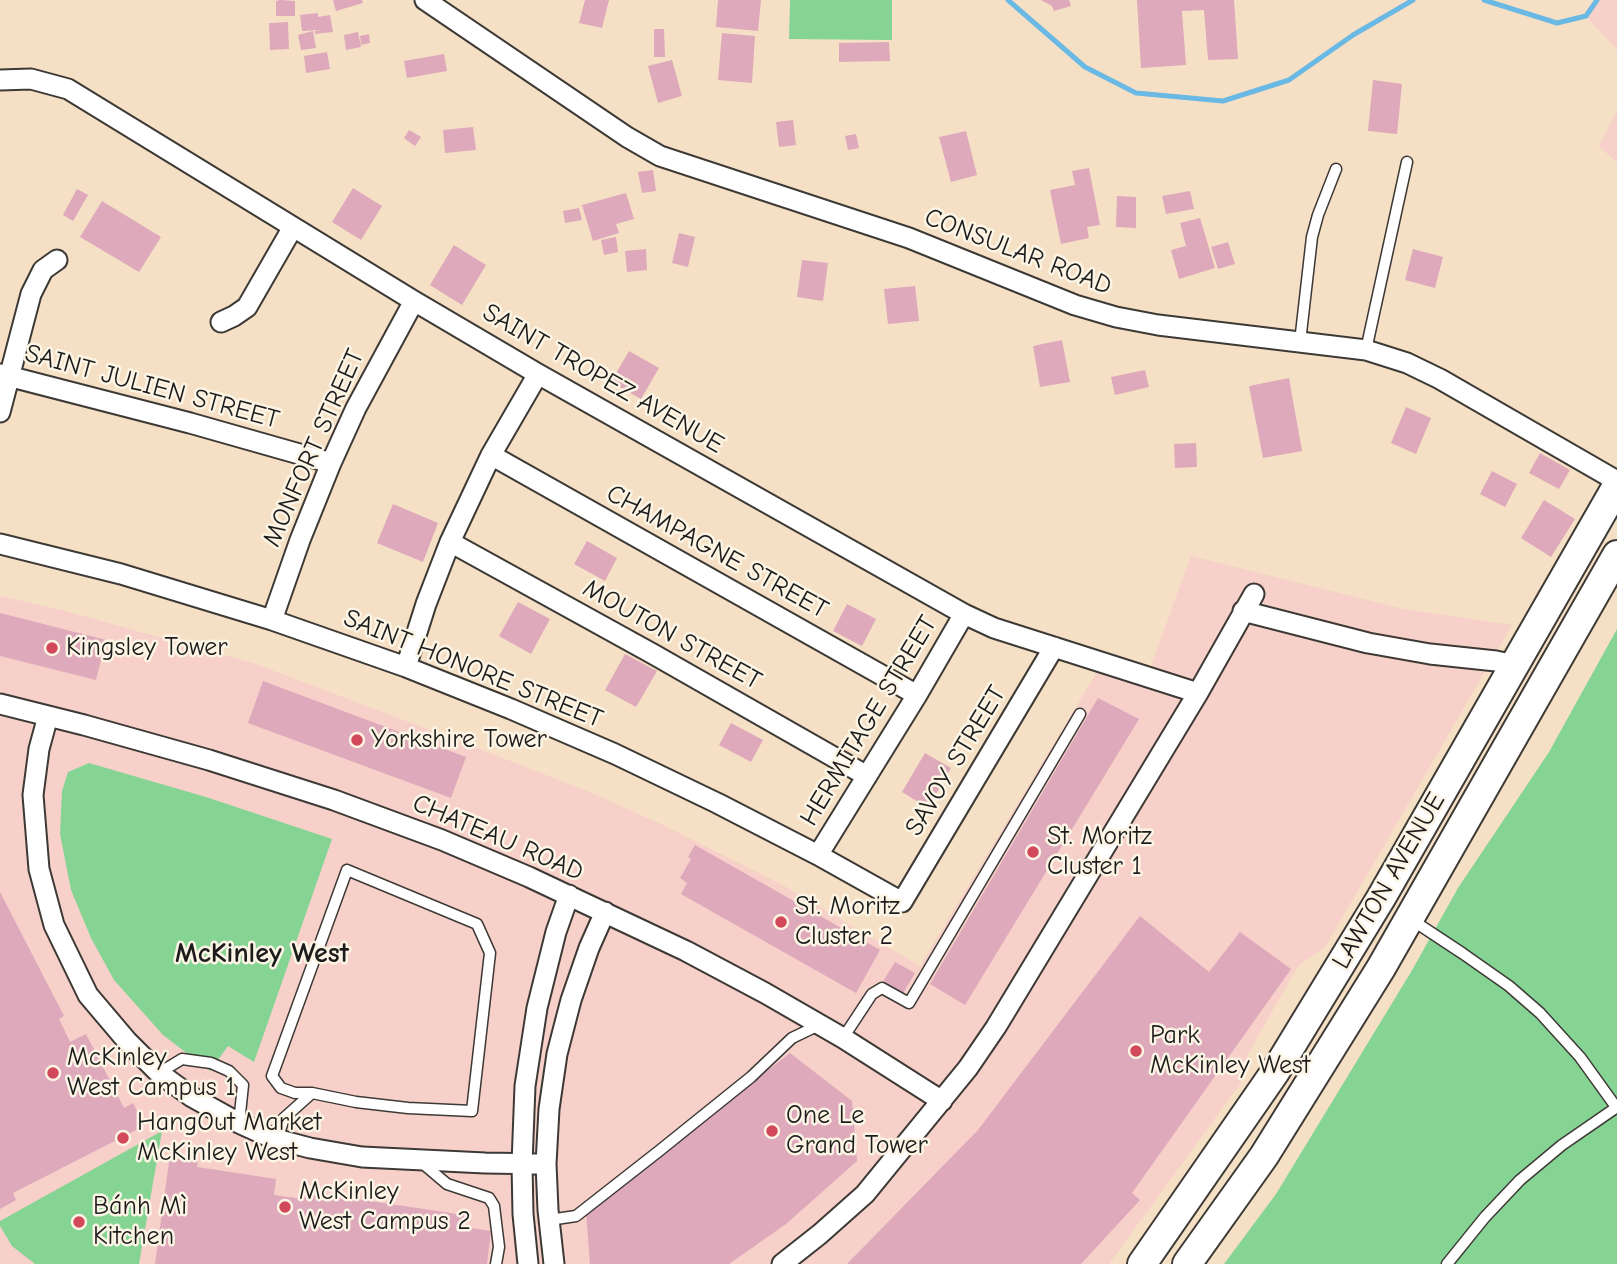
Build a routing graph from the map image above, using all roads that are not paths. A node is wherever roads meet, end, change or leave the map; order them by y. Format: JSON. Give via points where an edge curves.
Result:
{"nodes":[{"id":1,"x":425,"y":0,"type":"edge"},
{"id":2,"x":0,"y":80,"type":"edge"},
{"id":3,"x":1407,"y":162,"type":"dead end"},
{"id":4,"x":1336,"y":169,"type":"dead end"},
{"id":5,"x":293,"y":227,"type":"junction"},
{"id":6,"x":57,"y":260,"type":"dead end"},
{"id":7,"x":414,"y":301,"type":"junction"},
{"id":8,"x":221,"y":322,"type":"dead end"},
{"id":9,"x":1300,"y":342,"type":"junction"},
{"id":10,"x":1366,"y":350,"type":"junction"},
{"id":11,"x":538,"y":374,"type":"junction"},
{"id":12,"x":4,"y":375,"type":"edge"},
{"id":13,"x":0,"y":412,"type":"edge"},
{"id":14,"x":491,"y":455,"type":"junction"},
{"id":15,"x":331,"y":463,"type":"junction"},
{"id":16,"x":1617,"y":484,"type":"edge"},
{"id":17,"x":450,"y":542,"type":"junction"},
{"id":18,"x":0,"y":544,"type":"edge"},
{"id":19,"x":1617,"y":555,"type":"edge"},
{"id":20,"x":964,"y":614,"type":"junction"},
{"id":21,"x":272,"y":620,"type":"junction"},
{"id":22,"x":1054,"y":647,"type":"junction"},
{"id":23,"x":1514,"y":666,"type":"junction"},
{"id":24,"x":406,"y":667,"type":"junction"},
{"id":25,"x":1198,"y":693,"type":"junction"},
{"id":26,"x":917,"y":695,"type":"junction"},
{"id":27,"x":0,"y":704,"type":"edge"},
{"id":28,"x":1080,"y":713,"type":"dead end"},
{"id":29,"x":48,"y":716,"type":"junction"},
{"id":30,"x":867,"y":776,"type":"junction"},
{"id":31,"x":818,"y":855,"type":"junction"},
{"id":32,"x":569,"y":895,"type":"junction"},
{"id":33,"x":902,"y":902,"type":"joint"},
{"id":34,"x":605,"y":912,"type":"junction"},
{"id":35,"x":1408,"y":918,"type":"junction"},
{"id":36,"x":820,"y":1025,"type":"junction"},
{"id":37,"x":843,"y":1038,"type":"junction"},
{"id":38,"x":159,"y":1073,"type":"junction"},
{"id":39,"x":312,"y":1093,"type":"junction"},
{"id":40,"x":942,"y":1101,"type":"junction"},
{"id":41,"x":1617,"y":1107,"type":"edge"},
{"id":42,"x":239,"y":1123,"type":"junction"},
{"id":43,"x":277,"y":1140,"type":"junction"},
{"id":44,"x":418,"y":1160,"type":"junction"},
{"id":45,"x":522,"y":1164,"type":"junction"},
{"id":46,"x":546,"y":1164,"type":"junction"},
{"id":47,"x":549,"y":1220,"type":"junction"},
{"id":48,"x":496,"y":1264,"type":"edge"},
{"id":49,"x":528,"y":1264,"type":"edge"},
{"id":50,"x":554,"y":1264,"type":"edge"},
{"id":51,"x":782,"y":1264,"type":"edge"},
{"id":52,"x":1142,"y":1264,"type":"edge"},
{"id":53,"x":1187,"y":1264,"type":"edge"},
{"id":54,"x":1447,"y":1264,"type":"edge"}],
"edges":[{"from":1,"to":9,"type":"street","name":"CONSULAR ROAD","via":[[660,156],[909,238],[1116,317]]},
{"from":2,"to":5,"type":"street","name":"SAINT TROPEZ AVENUE","via":[[31,79],[68,89]]},
{"from":3,"to":10,"type":"lane"},
{"from":4,"to":9,"type":"lane","via":[[1312,237]]},
{"from":5,"to":7,"type":"street","name":"SAINT TROPEZ AVENUE"},
{"from":5,"to":8,"type":"street","via":[[247,307]]},
{"from":6,"to":12,"type":"street","via":[[43,270],[32,293]]},
{"from":7,"to":11,"type":"street","name":"SAINT TROPEZ AVENUE"},
{"from":7,"to":15,"type":"street","name":"MONFORT STREET"},
{"from":9,"to":10,"type":"street","name":"CONSULAR ROAD"},
{"from":10,"to":16,"type":"street","name":"CONSULAR ROAD","via":[[1440,379]]},
{"from":11,"to":14,"type":"street"},
{"from":11,"to":20,"type":"street","name":"SAINT TROPEZ AVENUE"},
{"from":12,"to":13,"type":"street"},
{"from":12,"to":15,"type":"street","name":"SAINT JULIEN STREET"},
{"from":14,"to":17,"type":"street"},
{"from":14,"to":26,"type":"street","name":"CHAMPAGNE STREET"},
{"from":15,"to":21,"type":"street","name":"MONFORT STREET"},
{"from":16,"to":23,"type":"main road","name":"LAWTON AVENUE"},
{"from":17,"to":24,"type":"street"},
{"from":17,"to":30,"type":"street","name":"MOUTON STREET"},
{"from":18,"to":21,"type":"street","name":"SAINT HONORE STREET","via":[[121,574]]},
{"from":19,"to":35,"type":"main road","name":"LAWTON AVENUE"},
{"from":20,"to":22,"type":"street","name":"SAINT TROPEZ AVENUE"},
{"from":20,"to":26,"type":"street","name":"HERMITAGE STREET"},
{"from":21,"to":24,"type":"street","name":"SAINT HONORE STREET"},
{"from":22,"to":25,"type":"street","name":"SAINT TROPEZ AVENUE"},
{"from":22,"to":33,"type":"street","name":"SAVOY STREET"},
{"from":23,"to":25,"type":"street","via":[[1368,643],[1248,602]]},
{"from":23,"to":52,"type":"main road","name":"LAWTON AVENUE","via":[[1275,1072]]},
{"from":24,"to":31,"type":"street","name":"SAINT HONORE STREET","via":[[615,754]]},
{"from":25,"to":40,"type":"street","via":[[996,1027]]},
{"from":26,"to":30,"type":"street","name":"HERMITAGE STREET"},
{"from":27,"to":29,"type":"street","name":"CHATEAU ROAD"},
{"from":28,"to":37,"type":"lane","via":[[909,1003],[882,988],[872,994]]},
{"from":29,"to":32,"type":"street","name":"CHATEAU ROAD","via":[[334,800]]},
{"from":29,"to":38,"type":"street","via":[[33,795],[39,869],[54,925],[88,995]]},
{"from":30,"to":31,"type":"street","name":"HERMITAGE STREET"},
{"from":31,"to":33,"type":"street","name":"SAINT HONORE STREET"},
{"from":32,"to":34,"type":"street","name":"CHATEAU ROAD"},
{"from":32,"to":45,"type":"street","via":[[537,1008],[525,1086]]},
{"from":34,"to":36,"type":"street","name":"CHATEAU ROAD"},
{"from":34,"to":46,"type":"street","via":[[571,1000],[557,1054]]},
{"from":35,"to":41,"type":"lane","via":[[1540,1013]]},
{"from":35,"to":53,"type":"main road","name":"LAWTON AVENUE","via":[[1289,1117]]},
{"from":36,"to":37,"type":"street","name":"CHATEAU ROAD"},
{"from":36,"to":47,"type":"lane","via":[[792,1038],[751,1077],[576,1216]]},
{"from":37,"to":40,"type":"street","name":"CHATEAU ROAD"},
{"from":38,"to":42,"type":"street"},
{"from":38,"to":42,"type":"lane","via":[[182,1059],[229,1071],[243,1085]]},
{"from":39,"to":39,"type":"lane","via":[[281,1088],[272,1076],[347,870],[477,924],[490,953],[472,1111],[408,1108]]},
{"from":39,"to":43,"type":"lane","via":[[284,1118]]},
{"from":40,"to":51,"type":"street","via":[[865,1194]]},
{"from":41,"to":54,"type":"lane","via":[[1520,1180]]},
{"from":42,"to":43,"type":"street"},
{"from":43,"to":44,"type":"street","via":[[362,1157]]},
{"from":44,"to":45,"type":"street"},
{"from":44,"to":48,"type":"lane","via":[[447,1184],[489,1198],[499,1247]]},
{"from":45,"to":46,"type":"street"},
{"from":45,"to":49,"type":"street"},
{"from":46,"to":47,"type":"street"},
{"from":47,"to":50,"type":"street"}]}
